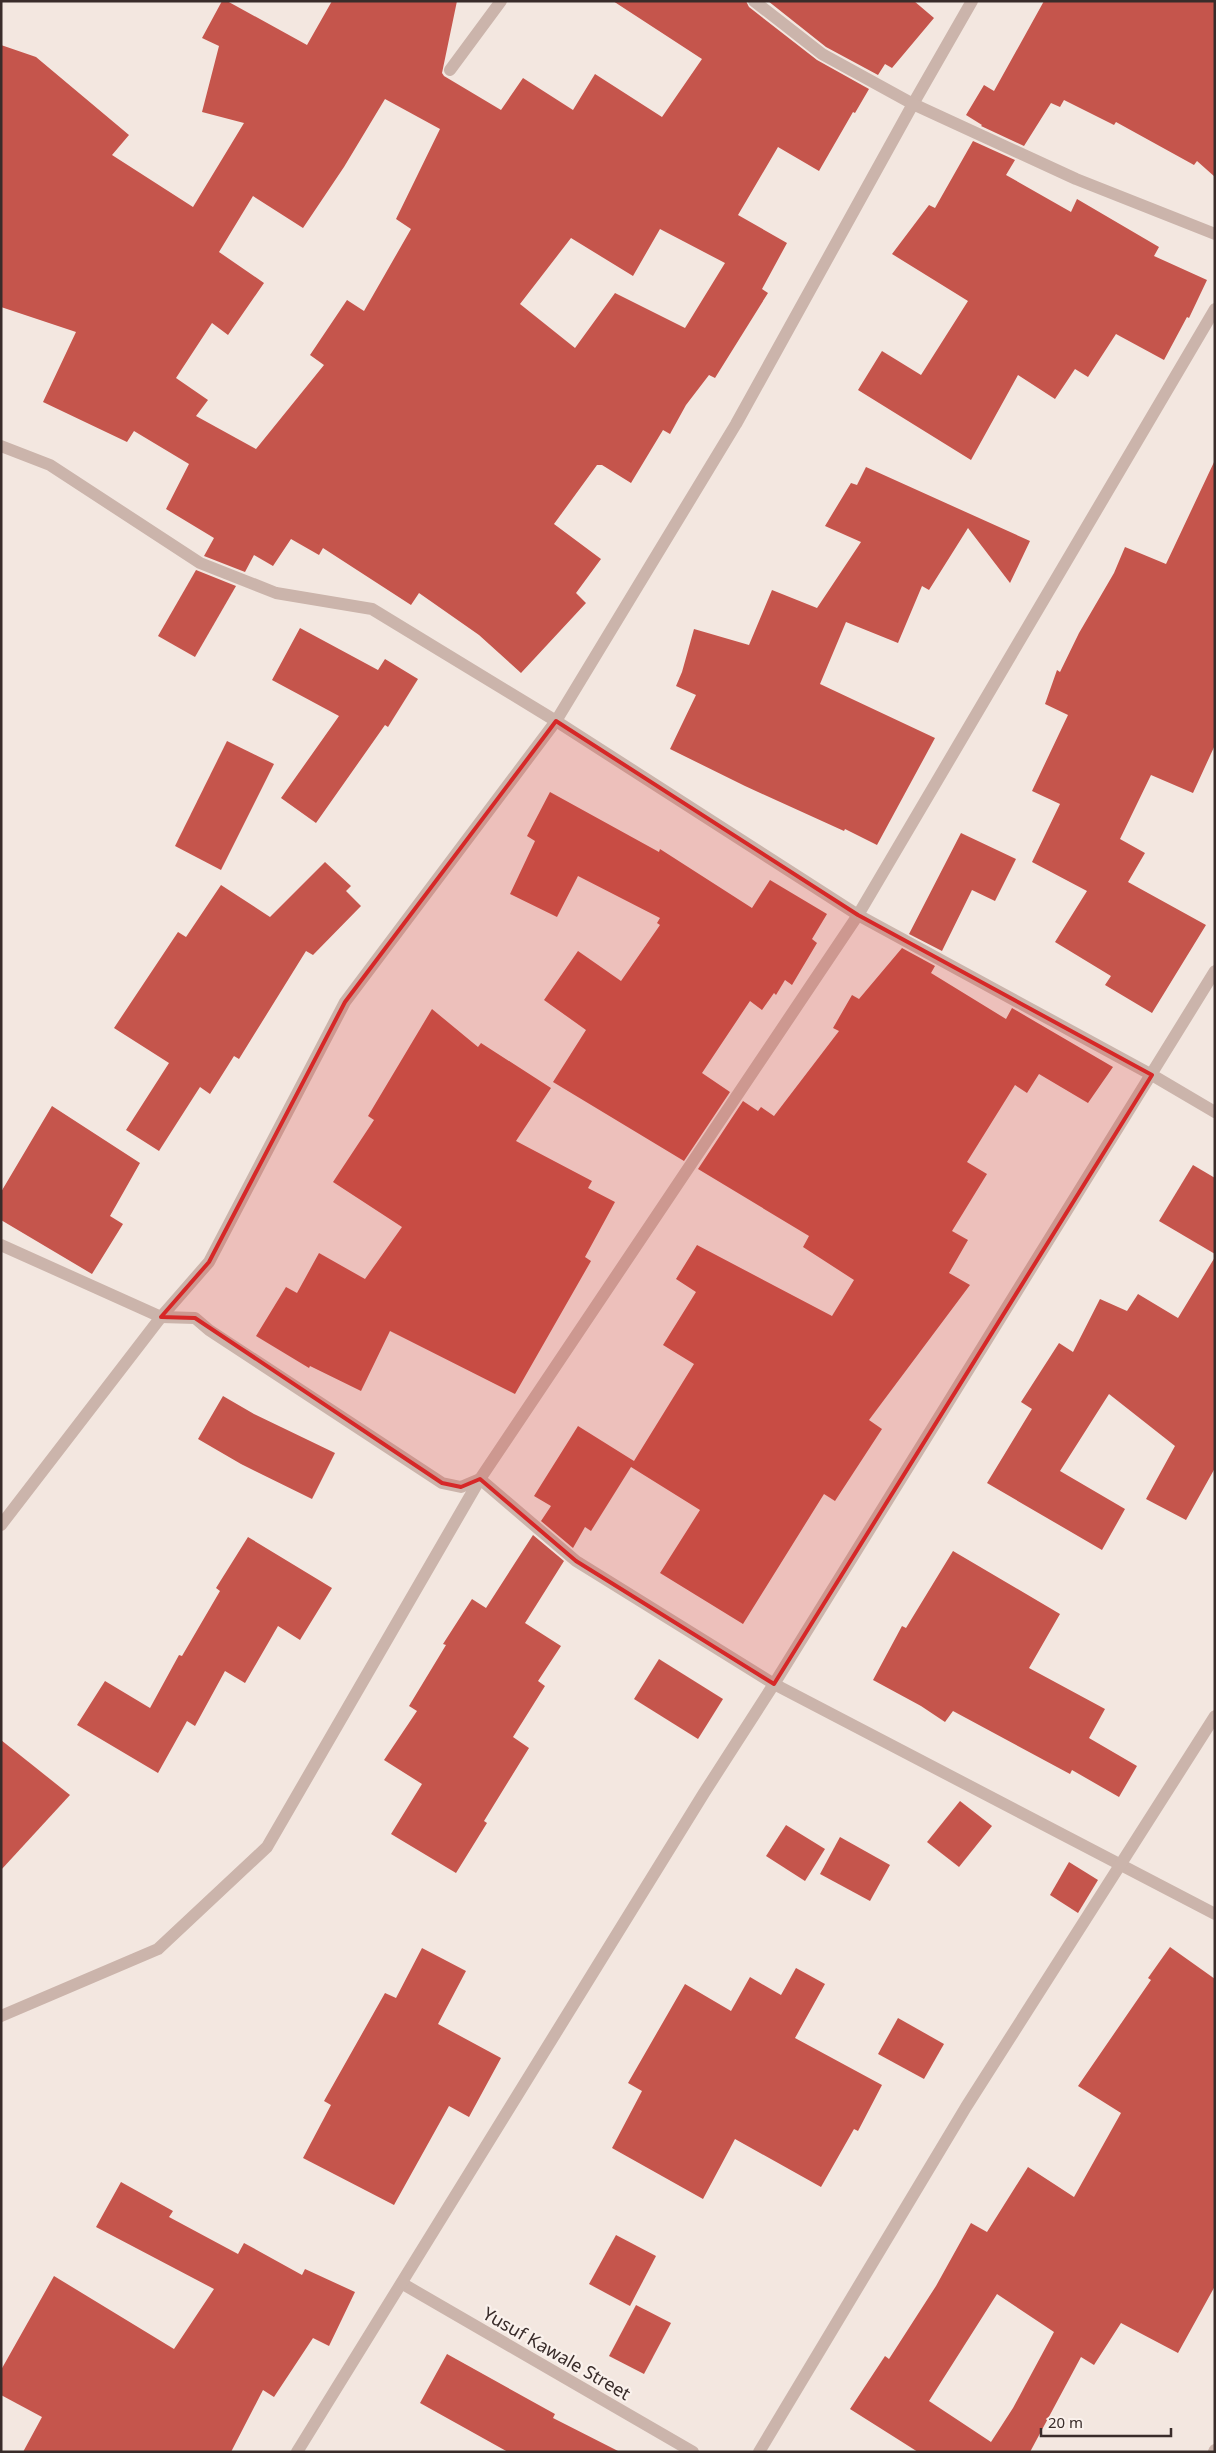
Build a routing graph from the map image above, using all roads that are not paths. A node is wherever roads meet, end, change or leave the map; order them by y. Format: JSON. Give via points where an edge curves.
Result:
{"nodes":[{"id":1,"x":501,"y":1,"type":"edge"},
{"id":2,"x":754,"y":1,"type":"edge"},
{"id":3,"x":972,"y":1,"type":"edge"},
{"id":4,"x":450,"y":70,"type":"dead end"},
{"id":5,"x":913,"y":104,"type":"junction"},
{"id":6,"x":1215,"y":234,"type":"edge"},
{"id":7,"x":1215,"y":309,"type":"edge"},
{"id":8,"x":1,"y":446,"type":"edge"},
{"id":9,"x":556,"y":721,"type":"junction"},
{"id":10,"x":858,"y":915,"type":"junction"},
{"id":11,"x":1215,"y":971,"type":"edge"},
{"id":12,"x":1152,"y":1075,"type":"junction"},
{"id":13,"x":1215,"y":1112,"type":"edge"},
{"id":14,"x":1,"y":1245,"type":"edge"},
{"id":15,"x":161,"y":1317,"type":"junction"},
{"id":16,"x":480,"y":1479,"type":"junction"},
{"id":17,"x":1,"y":1525,"type":"edge"},
{"id":18,"x":774,"y":1684,"type":"junction"},
{"id":19,"x":1215,"y":1716,"type":"edge"},
{"id":20,"x":1119,"y":1865,"type":"junction"},
{"id":21,"x":1215,"y":1914,"type":"edge"},
{"id":22,"x":1,"y":2016,"type":"edge"},
{"id":23,"x":403,"y":2284,"type":"junction"},
{"id":24,"x":297,"y":2452,"type":"edge"},
{"id":25,"x":693,"y":2452,"type":"edge"},
{"id":26,"x":759,"y":2452,"type":"edge"}],
"edges":[{"from":1,"to":4,"type":"street"},
{"from":2,"to":5,"type":"street","via":[[822,54]]},
{"from":3,"to":5,"type":"street"},
{"from":5,"to":6,"type":"street","via":[[1076,179]]},
{"from":5,"to":9,"type":"street","via":[[736,424]]},
{"from":7,"to":10,"type":"street"},
{"from":8,"to":9,"type":"street","via":[[50,465],[200,563],[276,593],[372,609]]},
{"from":9,"to":10,"type":"street"},
{"from":9,"to":15,"type":"street","via":[[345,1002],[209,1262]]},
{"from":10,"to":12,"type":"street"},
{"from":10,"to":16,"type":"street"},
{"from":11,"to":12,"type":"street"},
{"from":12,"to":13,"type":"street"},
{"from":12,"to":18,"type":"street"},
{"from":14,"to":15,"type":"street"},
{"from":15,"to":16,"type":"street","via":[[195,1318],[442,1484],[461,1487]]},
{"from":15,"to":17,"type":"street"},
{"from":16,"to":18,"type":"street","via":[[576,1561]]},
{"from":16,"to":22,"type":"street","via":[[267,1847],[158,1949]]},
{"from":18,"to":20,"type":"street"},
{"from":18,"to":23,"type":"street"},
{"from":19,"to":20,"type":"street"},
{"from":20,"to":21,"type":"street"},
{"from":20,"to":26,"type":"street","via":[[966,2107]]},
{"from":23,"to":24,"type":"street"},
{"from":23,"to":25,"type":"street","name":"Yusuf Kawale Street"}]}
